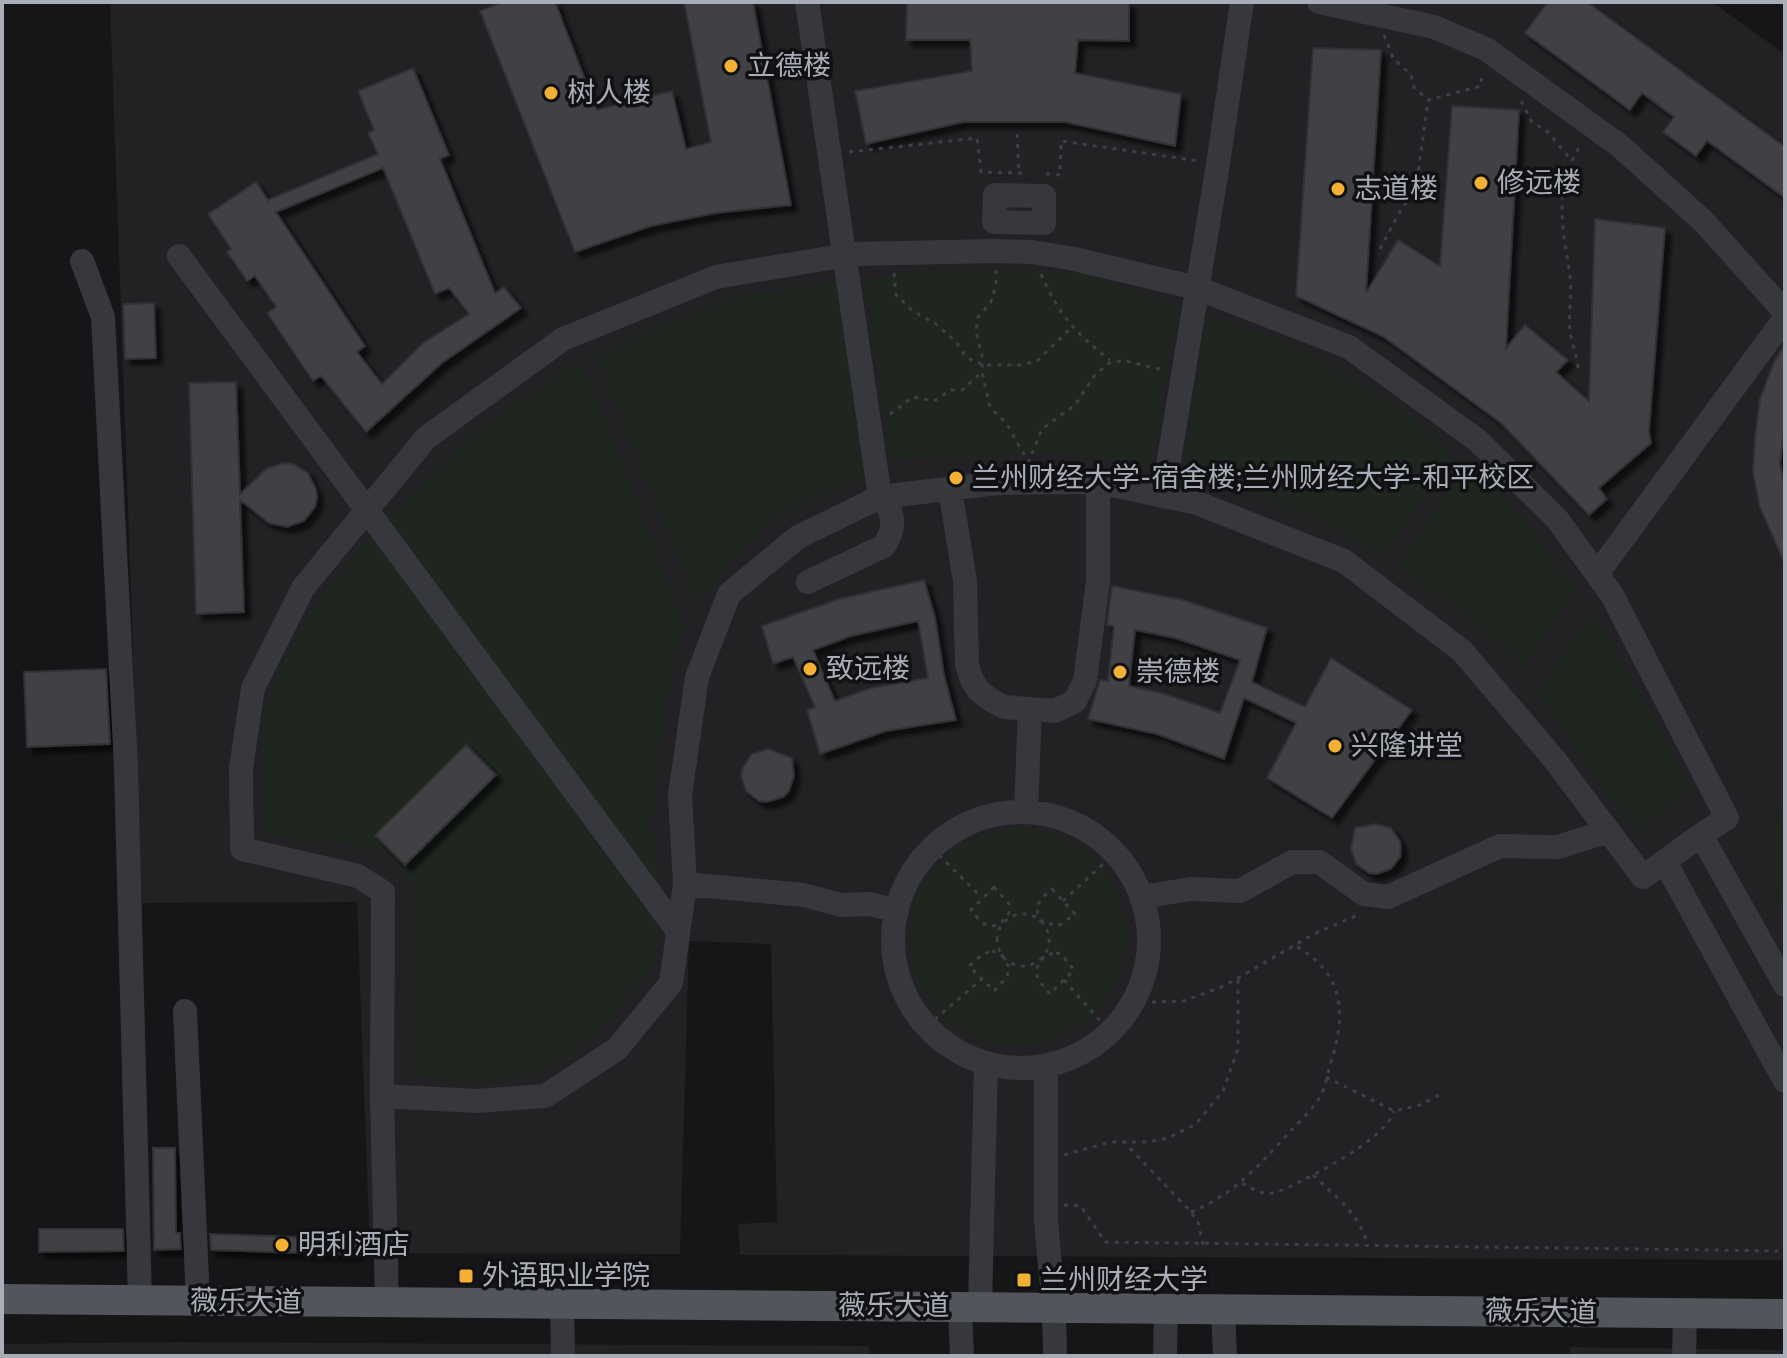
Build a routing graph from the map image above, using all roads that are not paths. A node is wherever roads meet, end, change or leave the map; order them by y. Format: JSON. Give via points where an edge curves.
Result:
{"nodes":[{"id":1,"x":807,"y":2,"type":"edge"},
{"id":2,"x":1242,"y":2,"type":"edge"},
{"id":3,"x":1319,"y":2,"type":"edge"},
{"id":4,"x":1023,"y":181,"type":"road end"},
{"id":5,"x":1015,"y":251,"type":"junction"},
{"id":6,"x":179,"y":256,"type":"dead end"},
{"id":7,"x":846,"y":256,"type":"junction"},
{"id":8,"x":82,"y":261,"type":"dead end"},
{"id":9,"x":1197,"y":288,"type":"junction"},
{"id":10,"x":1785,"y":315,"type":"edge"},
{"id":11,"x":1098,"y":482,"type":"junction"},
{"id":12,"x":950,"y":489,"type":"junction"},
{"id":13,"x":1163,"y":496,"type":"junction"},
{"id":14,"x":880,"y":497,"type":"junction"},
{"id":15,"x":367,"y":513,"type":"junction"},
{"id":16,"x":1597,"y":574,"type":"junction"},
{"id":17,"x":808,"y":582,"type":"dead end"},
{"id":18,"x":1030,"y":709,"type":"junction"},
{"id":19,"x":1026,"y":811,"type":"junction"},
{"id":20,"x":1608,"y":831,"type":"junction"},
{"id":21,"x":1701,"y":835,"type":"junction"},
{"id":22,"x":1665,"y":862,"type":"junction"},
{"id":23,"x":685,"y":884,"type":"junction"},
{"id":24,"x":1141,"y":897,"type":"junction"},
{"id":25,"x":897,"y":911,"type":"junction"},
{"id":26,"x":678,"y":931,"type":"junction"},
{"id":27,"x":1785,"y":985,"type":"edge"},
{"id":28,"x":185,"y":1011,"type":"dead end"},
{"id":29,"x":986,"y":1064,"type":"junction"},
{"id":30,"x":1046,"y":1066,"type":"junction"},
{"id":31,"x":1785,"y":1081,"type":"edge"},
{"id":32,"x":382,"y":1096,"type":"junction"},
{"id":33,"x":2,"y":1299,"type":"edge"},
{"id":34,"x":140,"y":1301,"type":"junction"},
{"id":35,"x":198,"y":1301,"type":"junction"},
{"id":36,"x":387,"y":1303,"type":"junction"},
{"id":37,"x":562,"y":1304,"type":"junction"},
{"id":38,"x":970,"y":1307,"type":"junction"},
{"id":39,"x":1054,"y":1308,"type":"junction"},
{"id":40,"x":1166,"y":1308,"type":"junction"},
{"id":41,"x":1223,"y":1309,"type":"junction"},
{"id":42,"x":1685,"y":1314,"type":"junction"},
{"id":43,"x":1785,"y":1314,"type":"edge"},
{"id":44,"x":563,"y":1356,"type":"edge"},
{"id":45,"x":962,"y":1356,"type":"edge"},
{"id":46,"x":1055,"y":1356,"type":"edge"},
{"id":47,"x":1165,"y":1356,"type":"edge"},
{"id":48,"x":1225,"y":1356,"type":"edge"},
{"id":49,"x":1684,"y":1356,"type":"edge"}],
"edges":[{"from":1,"to":7,"type":"street"},
{"from":2,"to":9,"type":"street"},
{"from":3,"to":10,"type":"street","via":[[1434,27],[1486,49],[1620,146],[1703,221]]},
{"from":4,"to":5,"type":"street","via":[[995,195],[994,222],[1018,223]]},
{"from":5,"to":7,"type":"street"},
{"from":5,"to":9,"type":"street","via":[[1070,258]]},
{"from":6,"to":15,"type":"street"},
{"from":7,"to":14,"type":"street"},
{"from":7,"to":15,"type":"street","via":[[716,277],[563,339],[426,438]]},
{"from":8,"to":34,"type":"street","via":[[103,317],[126,767]]},
{"from":9,"to":13,"type":"street"},
{"from":9,"to":16,"type":"street","via":[[1349,347],[1477,440],[1557,519]]},
{"from":10,"to":16,"type":"street"},
{"from":11,"to":12,"type":"street","via":[[1024,472]]},
{"from":11,"to":13,"type":"street"},
{"from":11,"to":18,"type":"street","via":[[1098,581],[1081,692],[1065,708]]},
{"from":12,"to":14,"type":"street"},
{"from":12,"to":18,"type":"street","via":[[965,581],[971,678],[979,691],[1004,707]]},
{"from":13,"to":20,"type":"street","via":[[1197,503],[1344,561],[1462,651]]},
{"from":14,"to":17,"type":"street","via":[[888,505],[893,526],[884,546]]},
{"from":14,"to":23,"type":"street","via":[[798,537],[729,594],[697,677],[680,795]]},
{"from":15,"to":26,"type":"street"},
{"from":15,"to":32,"type":"street","via":[[303,588],[253,688],[241,768],[242,849],[358,876],[383,892]]},
{"from":16,"to":21,"type":"street","via":[[1727,818]]},
{"from":18,"to":19,"type":"street"},
{"from":19,"to":24,"type":"street","via":[[1050,815],[1099,839],[1115,853]]},
{"from":19,"to":25,"type":"street","via":[[978,819],[932,848],[910,877]]},
{"from":20,"to":22,"type":"street","via":[[1643,877]]},
{"from":20,"to":24,"type":"street","via":[[1558,847],[1500,846],[1388,897],[1364,894],[1319,862],[1292,862],[1240,891],[1191,889]]},
{"from":21,"to":22,"type":"street"},
{"from":21,"to":27,"type":"street"},
{"from":22,"to":31,"type":"street"},
{"from":23,"to":25,"type":"street","via":[[804,895]]},
{"from":23,"to":26,"type":"street"},
{"from":24,"to":30,"type":"street","via":[[1148,951],[1132,1003],[1110,1032],[1081,1054]]},
{"from":25,"to":29,"type":"street","via":[[896,965],[908,999],[927,1026],[958,1051]]},
{"from":26,"to":32,"type":"street","via":[[671,983],[617,1049],[545,1096],[476,1101]]},
{"from":28,"to":35,"type":"street"},
{"from":29,"to":30,"type":"street"},
{"from":29,"to":38,"type":"street"},
{"from":30,"to":39,"type":"street","via":[[1046,1205]]},
{"from":32,"to":36,"type":"street"},
{"from":33,"to":34,"type":"main road","name":"薇乐大道"},
{"from":34,"to":35,"type":"main road","name":"薇乐大道"},
{"from":35,"to":36,"type":"main road","name":"薇乐大道"},
{"from":36,"to":37,"type":"main road","name":"薇乐大道"},
{"from":37,"to":38,"type":"main road","name":"薇乐大道"},
{"from":37,"to":44,"type":"street"},
{"from":38,"to":39,"type":"main road","name":"薇乐大道"},
{"from":38,"to":45,"type":"street"},
{"from":39,"to":40,"type":"main road","name":"薇乐大道"},
{"from":39,"to":46,"type":"street"},
{"from":40,"to":41,"type":"main road","name":"薇乐大道"},
{"from":40,"to":47,"type":"street"},
{"from":41,"to":42,"type":"main road","name":"薇乐大道"},
{"from":41,"to":48,"type":"street"},
{"from":42,"to":43,"type":"main road","name":"薇乐大道"},
{"from":42,"to":49,"type":"street"}]}
